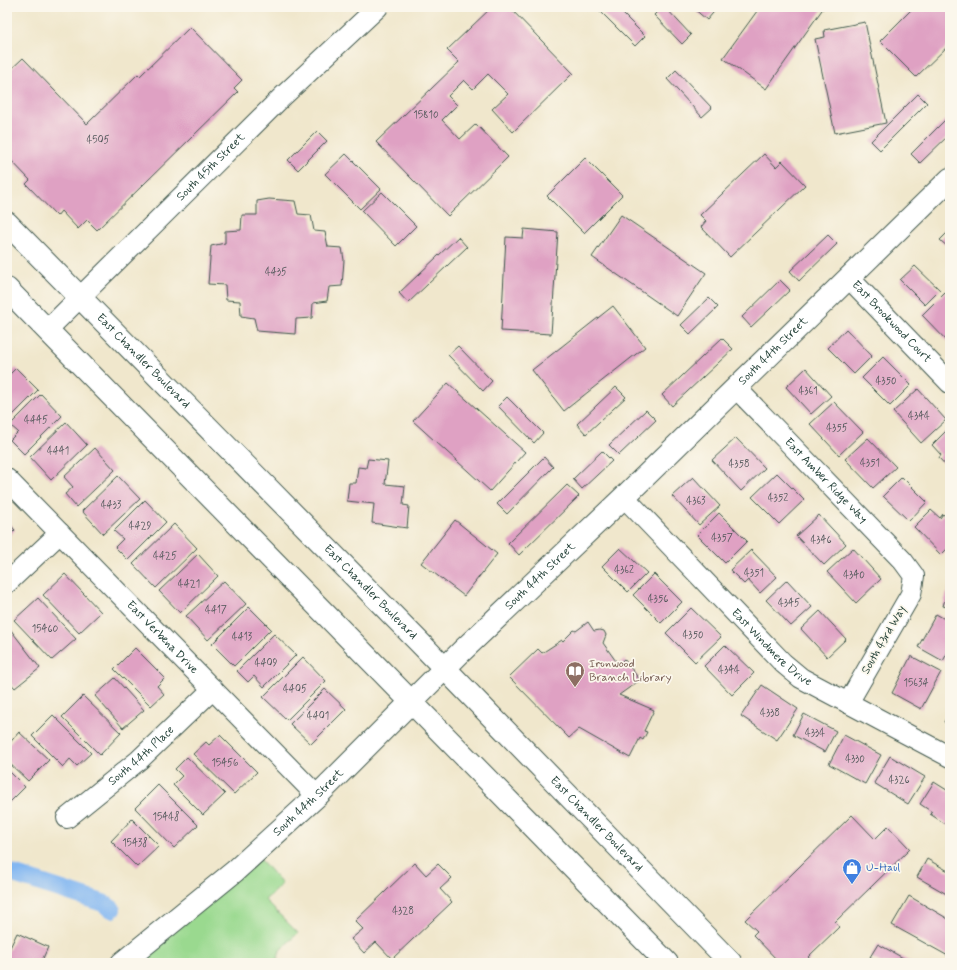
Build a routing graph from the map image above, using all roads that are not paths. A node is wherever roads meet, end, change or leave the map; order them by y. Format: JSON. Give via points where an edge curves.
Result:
{"nodes":[{"id":1,"x":378,"y":7,"type":"edge"},
{"id":2,"x":950,"y":180,"type":"edge"},
{"id":3,"x":7,"y":223,"type":"edge"},
{"id":4,"x":849,"y":278,"type":"junction"},
{"id":5,"x":7,"y":288,"type":"edge"},
{"id":6,"x":79,"y":297,"type":"junction"},
{"id":7,"x":47,"y":330,"type":"junction"},
{"id":8,"x":950,"y":383,"type":"edge"},
{"id":9,"x":736,"y":388,"type":"junction"},
{"id":10,"x":7,"y":479,"type":"edge"},
{"id":11,"x":624,"y":497,"type":"junction"},
{"id":12,"x":60,"y":533,"type":"junction"},
{"id":13,"x":914,"y":576,"type":"joint"},
{"id":14,"x":7,"y":583,"type":"edge"},
{"id":15,"x":444,"y":668,"type":"junction"},
{"id":16,"x":213,"y":689,"type":"junction"},
{"id":17,"x":412,"y":701,"type":"junction"},
{"id":18,"x":848,"y":703,"type":"junction"},
{"id":19,"x":950,"y":758,"type":"edge"},
{"id":20,"x":317,"y":796,"type":"junction"},
{"id":21,"x":67,"y":818,"type":"dead end"},
{"id":22,"x":129,"y":959,"type":"edge"},
{"id":23,"x":667,"y":963,"type":"edge"},
{"id":24,"x":731,"y":963,"type":"edge"}],
"edges":[{"from":1,"to":6,"type":"street","name":"South 45th Street"},
{"from":2,"to":4,"type":"main road","name":"South 44th Street"},
{"from":3,"to":6,"type":"main road","name":"East Chandler Boulevard"},
{"from":4,"to":8,"type":"street","name":"East Brookwood Court"},
{"from":4,"to":9,"type":"main road","name":"South 44th Street"},
{"from":5,"to":7,"type":"main road"},
{"from":6,"to":7,"type":"street","name":"South 45th Street"},
{"from":6,"to":15,"type":"main road","name":"East Chandler Boulevard"},
{"from":7,"to":17,"type":"main road"},
{"from":9,"to":11,"type":"main road","name":"South 44th Street"},
{"from":9,"to":13,"type":"street","name":"East Amber Ridge Way","via":[[903,561]]},
{"from":10,"to":12,"type":"street","name":"East Verbena Drive"},
{"from":11,"to":15,"type":"main road","name":"South 44th Street"},
{"from":11,"to":18,"type":"street","name":"East Windmere Drive","via":[[783,663],[801,678]]},
{"from":12,"to":14,"type":"street"},
{"from":12,"to":16,"type":"street","name":"East Verbena Drive"},
{"from":13,"to":18,"type":"street","name":"South 43rd Way","via":[[911,594]]},
{"from":15,"to":17,"type":"main road","name":"South 44th Street"},
{"from":15,"to":24,"type":"main road","name":"East Chandler Boulevard"},
{"from":16,"to":20,"type":"street","name":"East Verbena Drive"},
{"from":16,"to":21,"type":"street","name":"South 44th Place","via":[[139,760]]},
{"from":17,"to":20,"type":"main road","name":"South 44th Street"},
{"from":17,"to":23,"type":"main road"},
{"from":18,"to":19,"type":"street","name":"East Windmere Drive"},
{"from":20,"to":22,"type":"main road","name":"South 44th Street","via":[[235,871]]}]}
